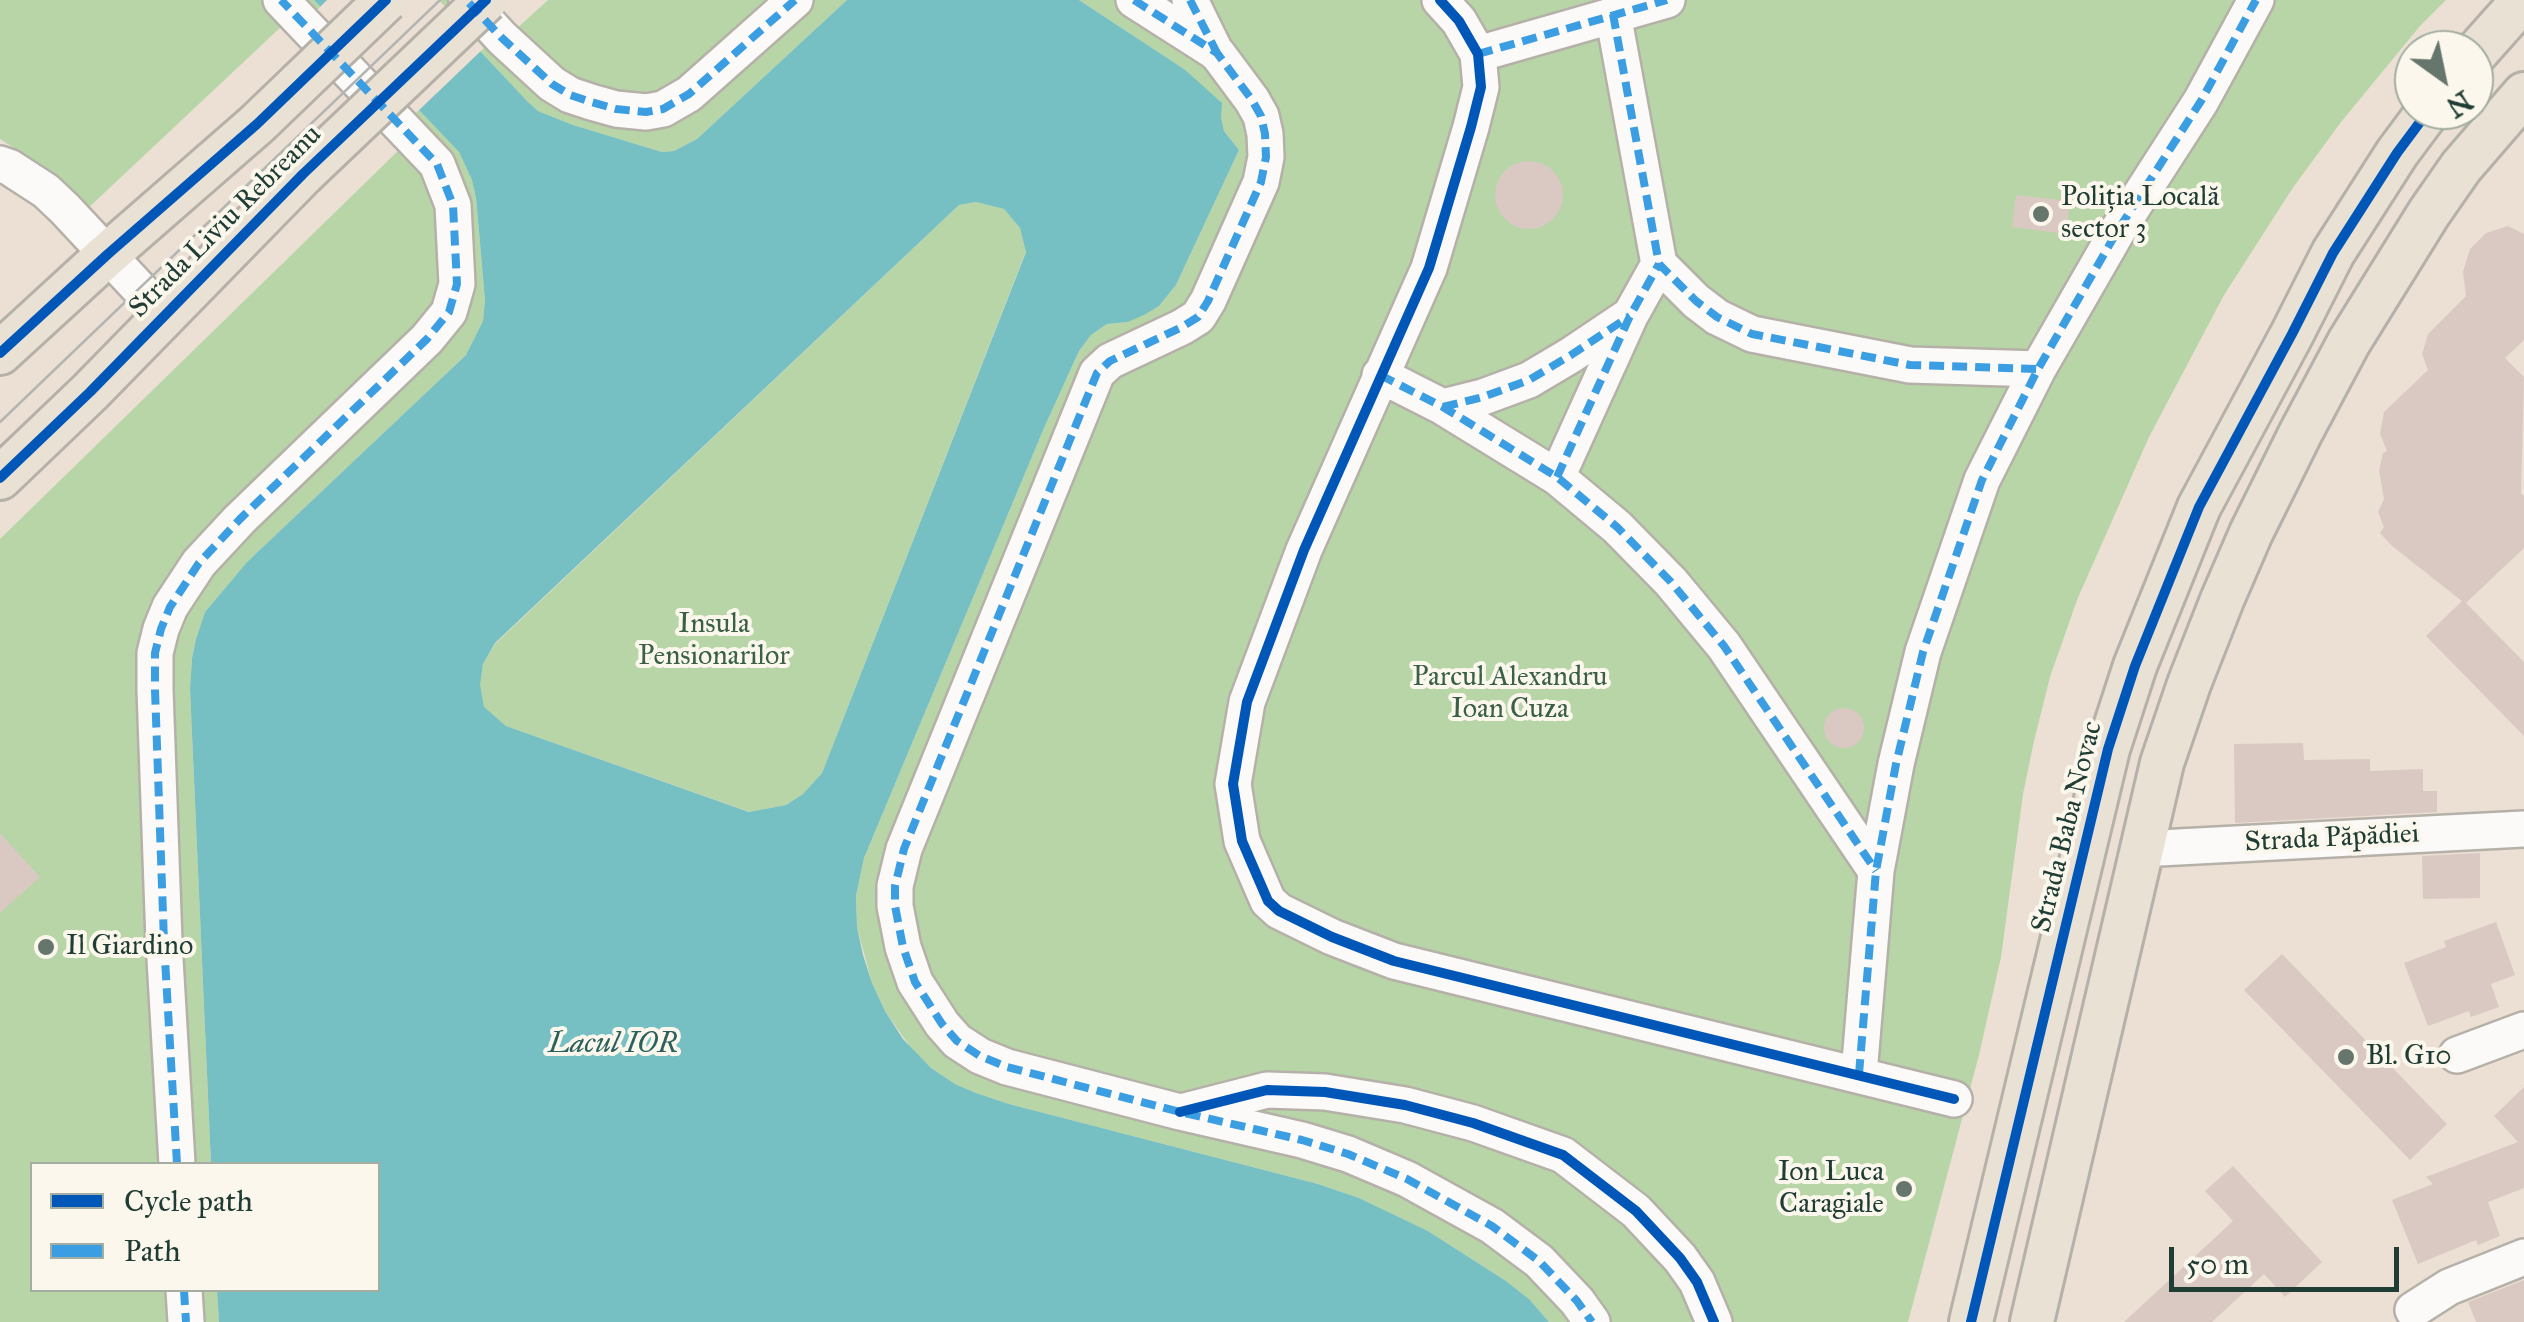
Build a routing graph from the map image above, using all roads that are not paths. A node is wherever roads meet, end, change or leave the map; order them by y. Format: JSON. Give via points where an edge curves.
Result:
{"nodes":[{"id":1,"x":280,"y":0,"type":"edge"},
{"id":2,"x":386,"y":0,"type":"edge"},
{"id":3,"x":466,"y":0,"type":"edge"},
{"id":4,"x":486,"y":0,"type":"edge"},
{"id":5,"x":795,"y":0,"type":"edge"},
{"id":6,"x":1134,"y":0,"type":"edge"},
{"id":7,"x":1190,"y":0,"type":"edge"},
{"id":8,"x":1440,"y":0,"type":"edge"},
{"id":9,"x":1667,"y":0,"type":"edge"},
{"id":10,"x":2256,"y":0,"type":"edge"},
{"id":11,"x":2523,"y":0,"type":"edge"},
{"id":12,"x":1613,"y":14,"type":"junction"},
{"id":13,"x":2494,"y":33,"type":"edge"},
{"id":14,"x":1217,"y":54,"type":"junction"},
{"id":15,"x":1478,"y":54,"type":"junction"},
{"id":16,"x":2524,"y":94,"type":"edge"},
{"id":17,"x":2414,"y":130,"type":"edge"},
{"id":18,"x":0,"y":164,"type":"edge"},
{"id":19,"x":108,"y":254,"type":"junction"},
{"id":20,"x":1659,"y":264,"type":"junction"},
{"id":21,"x":164,"y":316,"type":"junction"},
{"id":22,"x":1630,"y":316,"type":"junction"},
{"id":23,"x":0,"y":354,"type":"edge"},
{"id":24,"x":2038,"y":369,"type":"junction"},
{"id":25,"x":1380,"y":375,"type":"junction"},
{"id":26,"x":1443,"y":407,"type":"junction"},
{"id":27,"x":1557,"y":477,"type":"junction"},
{"id":28,"x":0,"y":478,"type":"edge"},
{"id":29,"x":2524,"y":828,"type":"edge"},
{"id":30,"x":2140,"y":849,"type":"junction"},
{"id":31,"x":1876,"y":870,"type":"junction"},
{"id":32,"x":2524,"y":1030,"type":"edge"},
{"id":33,"x":2457,"y":1055,"type":"dead end"},
{"id":34,"x":1859,"y":1074,"type":"junction"},
{"id":35,"x":1954,"y":1099,"type":"dead end"},
{"id":36,"x":1180,"y":1112,"type":"junction"},
{"id":37,"x":177,"y":1162,"type":"edge"},
{"id":38,"x":2524,"y":1257,"type":"edge"},
{"id":39,"x":184,"y":1292,"type":"edge"},
{"id":40,"x":2413,"y":1310,"type":"dead end"},
{"id":41,"x":186,"y":1322,"type":"edge"},
{"id":42,"x":1592,"y":1322,"type":"edge"},
{"id":43,"x":1714,"y":1322,"type":"edge"},
{"id":44,"x":1971,"y":1322,"type":"edge"},
{"id":45,"x":2032,"y":1322,"type":"edge"}],
"edges":[{"from":1,"to":37,"type":"street","via":[[438,164],[453,205],[456,284],[449,312],[427,339],[199,563],[161,629],[155,690]]},
{"from":2,"to":19,"type":"main road","name":"Strada Liviu Rebreanu","bridge":true},
{"from":3,"to":5,"type":"street","via":[[552,84],[591,102],[646,112],[690,94]]},
{"from":4,"to":21,"type":"main road","name":"Strada Liviu Rebreanu","bridge":true},
{"from":6,"to":14,"type":"street"},
{"from":7,"to":14,"type":"street"},
{"from":8,"to":15,"type":"street"},
{"from":9,"to":12,"type":"street"},
{"from":10,"to":24,"type":"street"},
{"from":11,"to":13,"type":"main road"},
{"from":12,"to":15,"type":"street"},
{"from":12,"to":20,"type":"street"},
{"from":14,"to":36,"type":"street","via":[[1261,116],[1261,182],[1198,317],[1110,360],[1096,374],[895,886],[899,930],[915,982],[957,1041],[1008,1066]]},
{"from":15,"to":25,"type":"street","via":[[1481,87],[1429,268]]},
{"from":16,"to":30,"type":"main road","via":[[2429,212],[2300,434],[2189,684]]},
{"from":17,"to":44,"type":"main road","name":"Strada Baba Novac","via":[[2333,253],[2199,507],[2134,666],[2099,786]]},
{"from":18,"to":19,"type":"street","via":[[46,191]]},
{"from":19,"to":21,"type":"street"},
{"from":19,"to":23,"type":"main road","name":"Strada Liviu Rebreanu"},
{"from":20,"to":22,"type":"street"},
{"from":20,"to":24,"type":"street","via":[[1696,301],[1752,334],[1910,364]]},
{"from":21,"to":28,"type":"main road","name":"Strada Liviu Rebreanu"},
{"from":22,"to":26,"type":"street","via":[[1529,380]]},
{"from":22,"to":27,"type":"street"},
{"from":24,"to":31,"type":"street","via":[[1982,480],[1923,652]]},
{"from":25,"to":26,"type":"street"},
{"from":25,"to":34,"type":"street","via":[[1246,702],[1233,784],[1242,841],[1268,901],[1279,912],[1394,962]]},
{"from":26,"to":27,"type":"street"},
{"from":27,"to":31,"type":"street","via":[[1617,526],[1724,646]]},
{"from":29,"to":30,"type":"street","name":"Strada Păpădiei"},
{"from":30,"to":45,"type":"main road"},
{"from":31,"to":34,"type":"street"},
{"from":32,"to":33,"type":"street"},
{"from":34,"to":35,"type":"street"},
{"from":36,"to":42,"type":"street","via":[[1302,1140],[1407,1179],[1539,1260]]},
{"from":36,"to":43,"type":"street","via":[[1267,1090],[1325,1092],[1456,1118],[1563,1155],[1636,1211],[1680,1258]]},
{"from":38,"to":40,"type":"street","via":[[2448,1287]]},
{"from":39,"to":41,"type":"street"}]}
